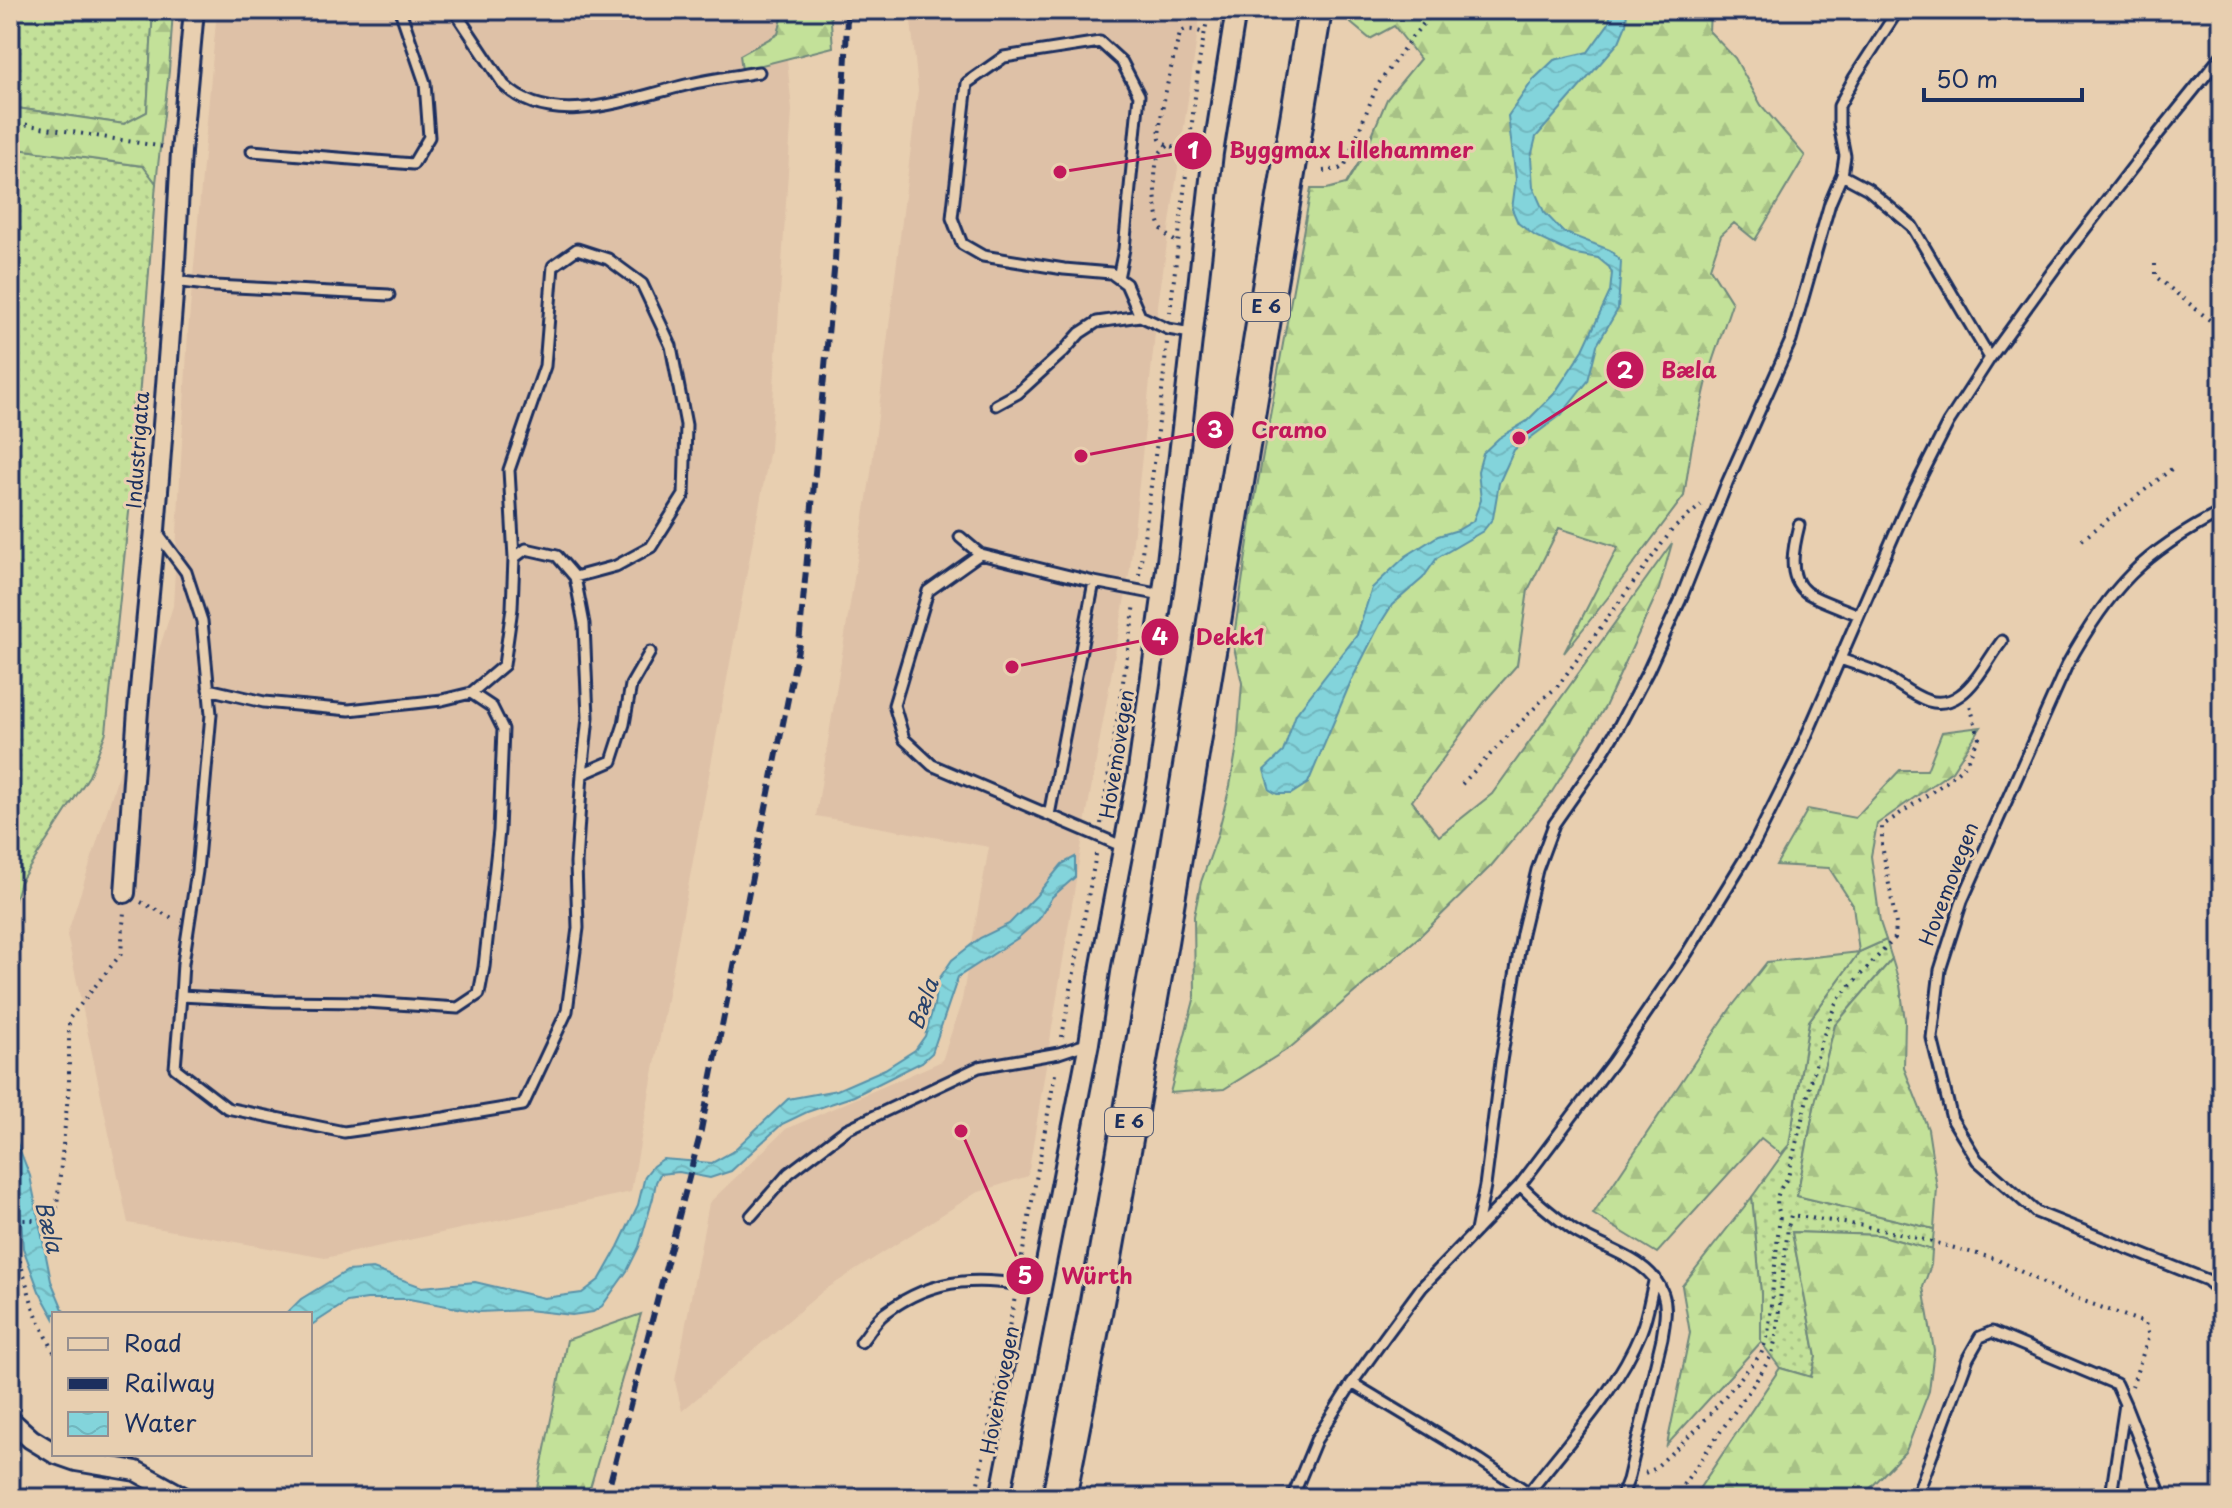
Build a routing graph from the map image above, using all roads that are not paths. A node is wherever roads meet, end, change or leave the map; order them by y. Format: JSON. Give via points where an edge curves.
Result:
{"nodes":[{"id":1,"x":194,"y":10,"type":"edge"},
{"id":2,"x":400,"y":10,"type":"edge"},
{"id":3,"x":454,"y":10,"type":"edge"},
{"id":4,"x":1236,"y":10,"type":"edge"},
{"id":5,"x":1299,"y":10,"type":"edge"},
{"id":6,"x":1315,"y":10,"type":"edge"},
{"id":7,"x":1334,"y":10,"type":"edge"},
{"id":8,"x":1898,"y":10,"type":"edge"},
{"id":9,"x":2222,"y":55,"type":"edge"},
{"id":10,"x":759,"y":72,"type":"dead end"},
{"id":11,"x":252,"y":151,"type":"dead end"},
{"id":12,"x":1290,"y":170,"type":"junction"},
{"id":13,"x":1842,"y":175,"type":"junction"},
{"id":14,"x":1118,"y":278,"type":"junction"},
{"id":15,"x":174,"y":281,"type":"junction"},
{"id":16,"x":389,"y":295,"type":"dead end"},
{"id":17,"x":1140,"y":316,"type":"junction"},
{"id":18,"x":1191,"y":333,"type":"junction"},
{"id":19,"x":1990,"y":358,"type":"junction"},
{"id":20,"x":996,"y":405,"type":"dead end"},
{"id":21,"x":1243,"y":444,"type":"junction"},
{"id":22,"x":2222,"y":512,"type":"edge"},
{"id":23,"x":1799,"y":525,"type":"dead end"},
{"id":24,"x":155,"y":530,"type":"junction"},
{"id":25,"x":960,"y":537,"type":"dead end"},
{"id":26,"x":980,"y":554,"type":"junction"},
{"id":27,"x":514,"y":558,"type":"junction"},
{"id":28,"x":575,"y":577,"type":"junction"},
{"id":29,"x":1094,"y":582,"type":"junction"},
{"id":30,"x":1162,"y":595,"type":"junction"},
{"id":31,"x":1859,"y":615,"type":"junction"},
{"id":32,"x":2002,"y":641,"type":"dead end"},
{"id":33,"x":650,"y":652,"type":"dead end"},
{"id":34,"x":1840,"y":659,"type":"junction"},
{"id":35,"x":208,"y":689,"type":"junction"},
{"id":36,"x":471,"y":693,"type":"junction"},
{"id":37,"x":582,"y":774,"type":"junction"},
{"id":38,"x":1049,"y":815,"type":"junction"},
{"id":39,"x":1124,"y":847,"type":"junction"},
{"id":40,"x":125,"y":893,"type":"road end"},
{"id":41,"x":181,"y":996,"type":"junction"},
{"id":42,"x":1089,"y":1043,"type":"junction"},
{"id":43,"x":1520,"y":1185,"type":"junction"},
{"id":44,"x":751,"y":1216,"type":"dead end"},
{"id":45,"x":1476,"y":1231,"type":"junction"},
{"id":46,"x":1655,"y":1278,"type":"junction"},
{"id":47,"x":1042,"y":1288,"type":"junction"},
{"id":48,"x":2222,"y":1293,"type":"edge"},
{"id":49,"x":861,"y":1342,"type":"dead end"},
{"id":50,"x":1352,"y":1383,"type":"junction"},
{"id":51,"x":2125,"y":1404,"type":"junction"},
{"id":52,"x":10,"y":1420,"type":"edge"},
{"id":53,"x":52,"y":1452,"type":"edge"},
{"id":54,"x":61,"y":1456,"type":"edge"},
{"id":55,"x":1527,"y":1495,"type":"edge"},
{"id":56,"x":185,"y":1498,"type":"edge"},
{"id":57,"x":1000,"y":1498,"type":"edge"},
{"id":58,"x":1059,"y":1498,"type":"edge"},
{"id":59,"x":1292,"y":1498,"type":"edge"},
{"id":60,"x":1621,"y":1498,"type":"edge"},
{"id":61,"x":1916,"y":1498,"type":"edge"},
{"id":62,"x":2108,"y":1498,"type":"edge"},
{"id":63,"x":2162,"y":1498,"type":"edge"}],
"edges":[{"from":1,"to":15,"type":"street","name":"Industrigata"},
{"from":2,"to":11,"type":"lane","via":[[425,83],[429,137],[413,164]]},
{"from":3,"to":10,"type":"lane","via":[[504,85],[525,100],[553,108],[585,109]]},
{"from":4,"to":18,"type":"street","name":"Hovemovegen"},
{"from":5,"to":21,"type":"highway","via":[[1241,381]]},
{"from":6,"to":12,"type":"highway","number":"E 6"},
{"from":7,"to":12,"type":"highway","via":[[1321,92]]},
{"from":8,"to":13,"type":"lane","via":[[1839,106]]},
{"from":9,"to":19,"type":"lane"},
{"from":12,"to":21,"type":"highway","number":"E 6"},
{"from":13,"to":19,"type":"lane","via":[[1912,226]]},
{"from":13,"to":45,"type":"lane","via":[[1791,340],[1680,601],[1619,726],[1554,824],[1537,870],[1522,933]]},
{"from":14,"to":14,"type":"lane","via":[[983,256],[962,244],[952,218],[967,83],[1004,57],[1100,42],[1122,62],[1139,95]]},
{"from":14,"to":17,"type":"lane"},
{"from":15,"to":16,"type":"lane"},
{"from":15,"to":24,"type":"street","name":"Industrigata"},
{"from":17,"to":18,"type":"lane"},
{"from":17,"to":20,"type":"lane","via":[[1097,322],[1018,393]]},
{"from":18,"to":30,"type":"street","name":"Hovemovegen"},
{"from":19,"to":31,"type":"lane","via":[[1942,435]]},
{"from":21,"to":58,"type":"highway","number":"E 6","via":[[1115,1202]]},
{"from":22,"to":48,"type":"lane","name":"Hovemovegen","via":[[2145,559],[2084,633],[1962,901],[1940,970],[1932,1038],[1952,1119],[1989,1171],[2036,1212],[2207,1280]]},
{"from":23,"to":31,"type":"lane","via":[[1794,571],[1804,591]]},
{"from":24,"to":35,"type":"lane","via":[[186,572],[202,621]]},
{"from":24,"to":40,"type":"street","name":"Industrigata"},
{"from":25,"to":26,"type":"lane"},
{"from":26,"to":29,"type":"lane"},
{"from":26,"to":38,"type":"lane","via":[[928,591],[894,705],[904,739],[932,765]]},
{"from":27,"to":28,"type":"lane","via":[[526,549],[557,556]]},
{"from":27,"to":28,"type":"lane","via":[[509,470],[545,366],[553,266],[577,249],[608,259],[642,284],[671,346],[686,425],[684,495],[651,547],[616,566]]},
{"from":27,"to":36,"type":"lane","via":[[504,665]]},
{"from":28,"to":37,"type":"lane","via":[[584,624],[588,717]]},
{"from":29,"to":30,"type":"lane"},
{"from":29,"to":38,"type":"lane"},
{"from":30,"to":39,"type":"street","name":"Hovemovegen"},
{"from":31,"to":34,"type":"lane"},
{"from":32,"to":34,"type":"lane","via":[[1965,690],[1944,703],[1923,700],[1881,674]]},
{"from":33,"to":37,"type":"lane","via":[[631,685],[612,761]]},
{"from":34,"to":43,"type":"lane","via":[[1755,842],[1613,1062]]},
{"from":35,"to":36,"type":"lane","via":[[264,702],[349,710]]},
{"from":35,"to":41,"type":"lane","via":[[204,805]]},
{"from":36,"to":41,"type":"lane","via":[[492,707],[503,729],[499,831],[479,994],[458,1008]]},
{"from":37,"to":41,"type":"lane","via":[[578,928],[567,1011],[523,1105],[344,1132],[227,1108],[175,1068]]},
{"from":38,"to":39,"type":"lane"},
{"from":39,"to":42,"type":"street","name":"Hovemovegen"},
{"from":42,"to":44,"type":"lane","via":[[979,1067],[847,1129],[789,1173]]},
{"from":42,"to":47,"type":"street","name":"Hovemovegen"},
{"from":43,"to":45,"type":"lane"},
{"from":43,"to":46,"type":"lane","via":[[1576,1231]]},
{"from":45,"to":50,"type":"lane","via":[[1422,1287]]},
{"from":46,"to":55,"type":"lane","via":[[1631,1354],[1589,1420]]},
{"from":46,"to":60,"type":"lane","via":[[1665,1315]]},
{"from":47,"to":49,"type":"lane","via":[[986,1280],[950,1282],[916,1294],[884,1314]]},
{"from":47,"to":57,"type":"street","name":"Hovemovegen"},
{"from":50,"to":55,"type":"lane","via":[[1480,1460]]},
{"from":50,"to":59,"type":"lane","via":[[1316,1440]]},
{"from":51,"to":61,"type":"lane","via":[[2116,1384],[1992,1332],[1980,1337]]},
{"from":51,"to":62,"type":"lane"},
{"from":51,"to":63,"type":"lane"},
{"from":52,"to":53,"type":"street"},
{"from":54,"to":56,"type":"street","via":[[136,1471]]}]}
